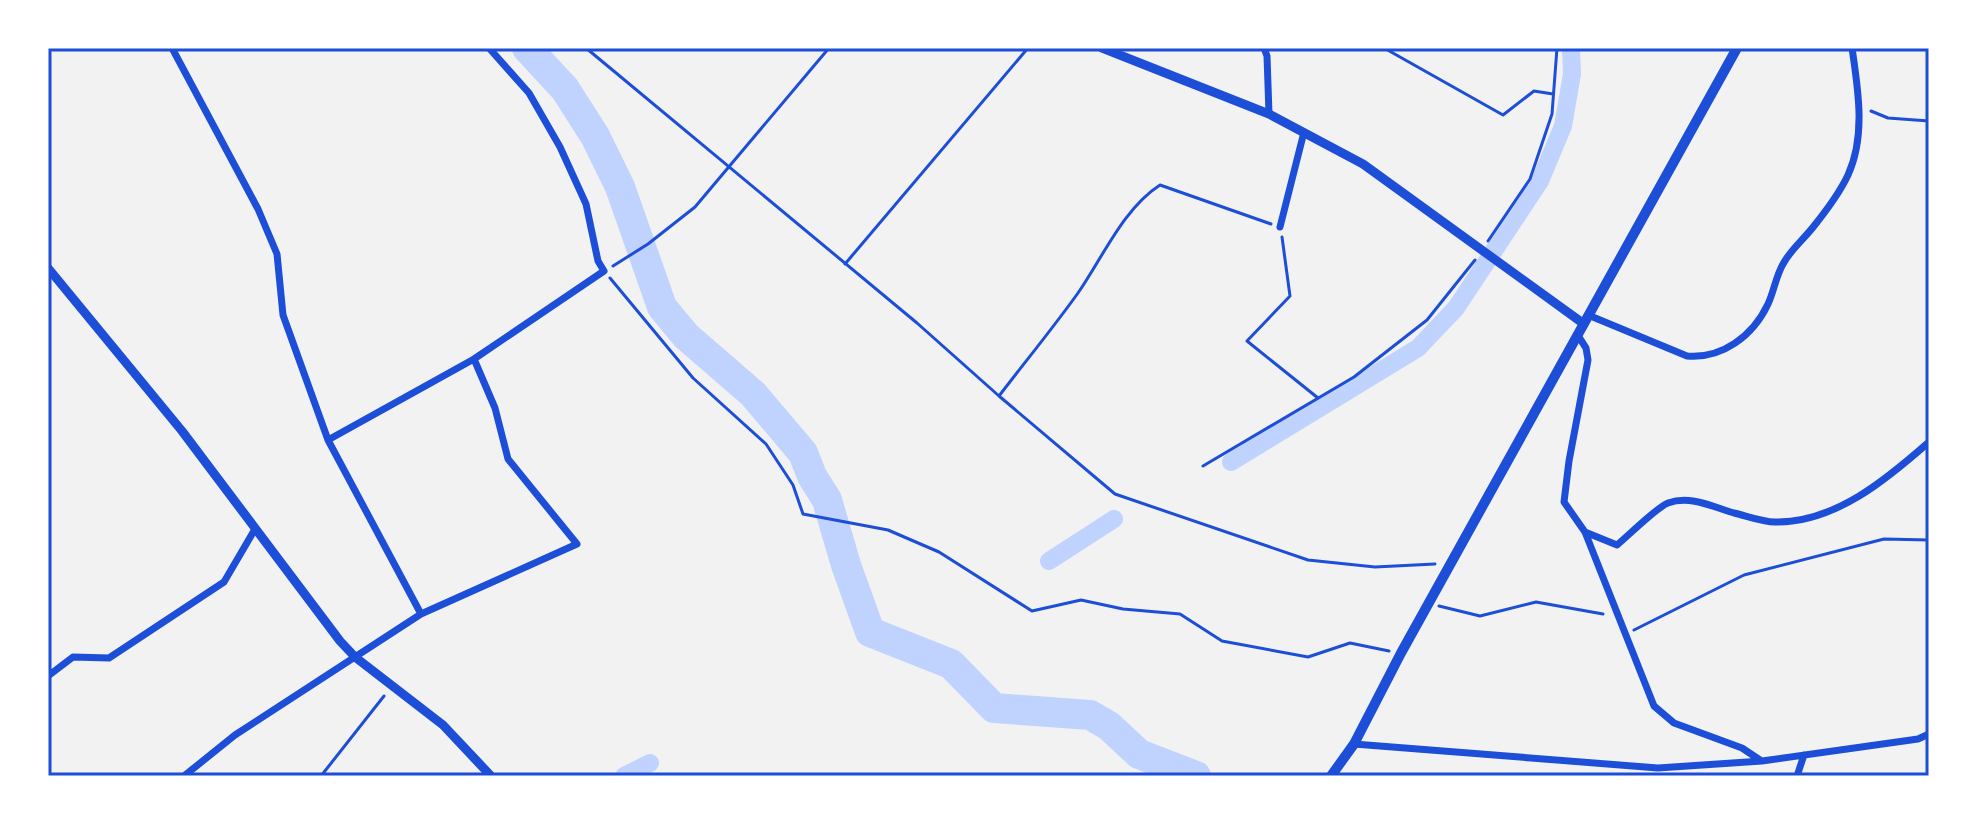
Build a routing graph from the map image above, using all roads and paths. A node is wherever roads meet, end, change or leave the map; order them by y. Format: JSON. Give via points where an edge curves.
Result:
{"nodes":[{"id":1,"x":172,"y":48,"type":"edge"},
{"id":2,"x":489,"y":48,"type":"edge"},
{"id":3,"x":586,"y":48,"type":"edge"},
{"id":4,"x":829,"y":48,"type":"edge"},
{"id":5,"x":1028,"y":48,"type":"edge"},
{"id":6,"x":1102,"y":48,"type":"edge"},
{"id":7,"x":1264,"y":48,"type":"edge"},
{"id":8,"x":1384,"y":48,"type":"edge"},
{"id":9,"x":1557,"y":48,"type":"edge"},
{"id":10,"x":1737,"y":48,"type":"edge"},
{"id":11,"x":1852,"y":48,"type":"edge"},
{"id":12,"x":1553,"y":94,"type":"junction"},
{"id":13,"x":1859,"y":105,"type":"junction"},
{"id":14,"x":1269,"y":114,"type":"junction"},
{"id":15,"x":1929,"y":121,"type":"edge"},
{"id":16,"x":1304,"y":132,"type":"junction"},
{"id":17,"x":729,"y":167,"type":"junction"},
{"id":18,"x":1280,"y":227,"type":"junction"},
{"id":19,"x":1482,"y":250,"type":"junction"},
{"id":20,"x":625,"y":259,"type":"dead end"},
{"id":21,"x":845,"y":264,"type":"junction"},
{"id":22,"x":48,"y":268,"type":"edge"},
{"id":23,"x":604,"y":271,"type":"junction"},
{"id":24,"x":1586,"y":319,"type":"junction"},
{"id":25,"x":1577,"y":334,"type":"junction"},
{"id":26,"x":474,"y":359,"type":"junction"},
{"id":27,"x":999,"y":396,"type":"junction"},
{"id":28,"x":1318,"y":398,"type":"junction"},
{"id":29,"x":328,"y":440,"type":"junction"},
{"id":30,"x":1929,"y":442,"type":"edge"},
{"id":31,"x":1203,"y":466,"type":"dead end"},
{"id":32,"x":255,"y":529,"type":"junction"},
{"id":33,"x":1585,"y":532,"type":"junction"},
{"id":34,"x":1929,"y":540,"type":"edge"},
{"id":35,"x":1451,"y":563,"type":"junction"},
{"id":36,"x":1429,"y":603,"type":"junction"},
{"id":37,"x":421,"y":614,"type":"junction"},
{"id":38,"x":1619,"y":616,"type":"junction"},
{"id":39,"x":1627,"y":634,"type":"junction"},
{"id":40,"x":1401,"y":653,"type":"junction"},
{"id":41,"x":355,"y":657,"type":"junction"},
{"id":42,"x":48,"y":676,"type":"edge"},
{"id":43,"x":391,"y":686,"type":"junction"},
{"id":44,"x":1929,"y":734,"type":"edge"},
{"id":45,"x":1354,"y":744,"type":"junction"},
{"id":46,"x":1804,"y":755,"type":"junction"},
{"id":47,"x":1762,"y":761,"type":"junction"},
{"id":48,"x":184,"y":776,"type":"edge"},
{"id":49,"x":321,"y":776,"type":"edge"},
{"id":50,"x":491,"y":776,"type":"edge"},
{"id":51,"x":1331,"y":776,"type":"edge"},
{"id":52,"x":1797,"y":776,"type":"edge"}],
"edges":[{"from":1,"to":29,"type":"street","via":[[277,254],[283,315]]},
{"from":2,"to":23,"type":"street","via":[[529,93],[560,147],[586,204]]},
{"from":3,"to":17,"type":"path"},
{"from":4,"to":17,"type":"path"},
{"from":5,"to":21,"type":"path"},
{"from":6,"to":14,"type":"street"},
{"from":7,"to":14,"type":"street"},
{"from":8,"to":12,"type":"path","via":[[1503,115],[1534,91]]},
{"from":9,"to":12,"type":"path"},
{"from":10,"to":24,"type":"main road"},
{"from":11,"to":13,"type":"street"},
{"from":12,"to":19,"type":"path","via":[[1552,114],[1530,179]]},
{"from":13,"to":15,"type":"path","via":[[1888,118]]},
{"from":13,"to":24,"type":"street","via":[[1848,174],[1782,264],[1767,306],[1749,331],[1720,354],[1687,356]]},
{"from":14,"to":16,"type":"street"},
{"from":16,"to":18,"type":"street"},
{"from":16,"to":19,"type":"street","via":[[1363,164]]},
{"from":17,"to":20,"type":"path","via":[[695,207]]},
{"from":17,"to":21,"type":"path"},
{"from":18,"to":27,"type":"path","via":[[1160,185],[1135,206],[1078,293]]},
{"from":18,"to":28,"type":"path","via":[[1290,296],[1247,341]]},
{"from":19,"to":24,"type":"street"},
{"from":19,"to":28,"type":"path","via":[[1427,320]]},
{"from":21,"to":27,"type":"path"},
{"from":22,"to":32,"type":"street"},
{"from":23,"to":26,"type":"street"},
{"from":23,"to":40,"type":"path","via":[[693,378],[766,444],[793,485],[803,514],[888,530],[939,552],[1032,611],[1081,600],[1180,614],[1222,641],[1308,657],[1350,643]]},
{"from":24,"to":25,"type":"main road"},
{"from":25,"to":33,"type":"street","via":[[1588,360],[1564,502]]},
{"from":25,"to":35,"type":"main road"},
{"from":26,"to":29,"type":"street"},
{"from":26,"to":37,"type":"street","via":[[495,408],[508,459],[577,544]]},
{"from":27,"to":35,"type":"path","via":[[1115,494],[1308,560],[1375,567]]},
{"from":28,"to":31,"type":"path"},
{"from":29,"to":37,"type":"street"},
{"from":30,"to":33,"type":"street","via":[[1859,496],[1794,521],[1772,522],[1701,501],[1667,503],[1617,545]]},
{"from":32,"to":41,"type":"street"},
{"from":32,"to":42,"type":"street","via":[[224,582],[109,658],[73,657]]},
{"from":33,"to":38,"type":"street"},
{"from":34,"to":39,"type":"path","via":[[1884,539],[1744,575]]},
{"from":35,"to":36,"type":"main road"},
{"from":36,"to":38,"type":"path","via":[[1480,616],[1536,602]]},
{"from":36,"to":40,"type":"main road"},
{"from":37,"to":41,"type":"street"},
{"from":38,"to":39,"type":"street"},
{"from":39,"to":47,"type":"street","via":[[1654,706],[1674,723],[1742,748]]},
{"from":40,"to":45,"type":"main road"},
{"from":41,"to":43,"type":"street"},
{"from":41,"to":48,"type":"street","via":[[235,735]]},
{"from":43,"to":49,"type":"path"},
{"from":43,"to":50,"type":"street","via":[[443,725]]},
{"from":44,"to":46,"type":"street"},
{"from":45,"to":47,"type":"street","via":[[1658,768]]},
{"from":45,"to":51,"type":"main road"},
{"from":46,"to":47,"type":"street"},
{"from":46,"to":52,"type":"street"}]}
